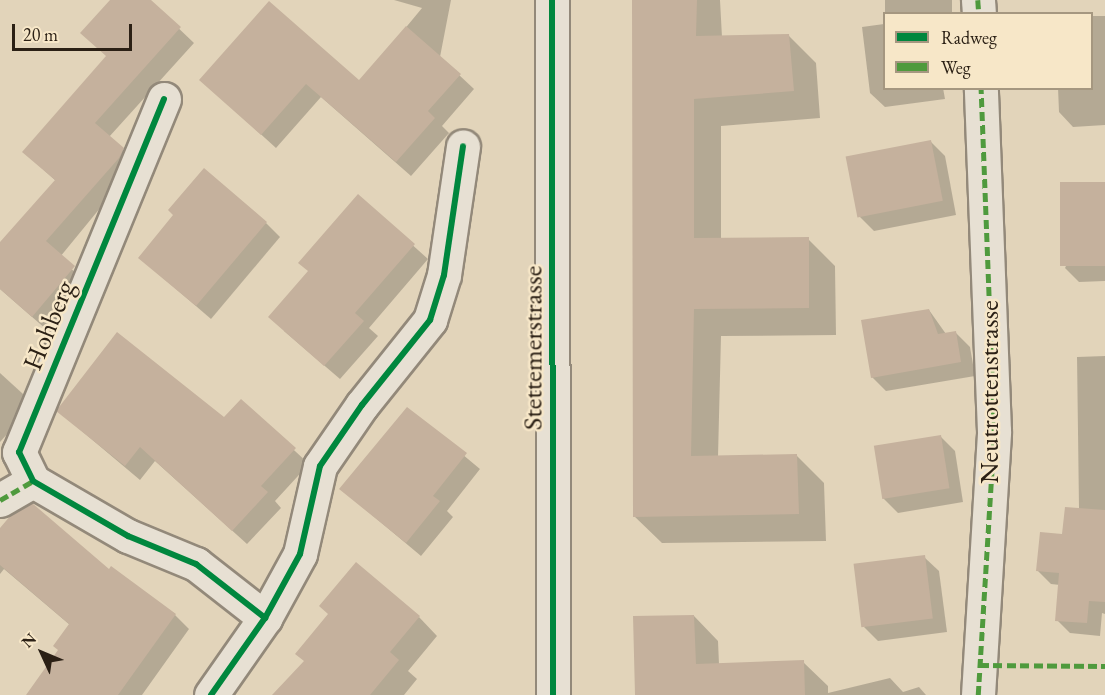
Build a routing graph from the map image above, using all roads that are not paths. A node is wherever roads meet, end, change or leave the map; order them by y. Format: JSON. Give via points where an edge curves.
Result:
{"nodes":[{"id":1,"x":552,"y":0,"type":"edge"},
{"id":2,"x":981,"y":90,"type":"edge"},
{"id":3,"x":164,"y":99,"type":"dead end"},
{"id":4,"x":463,"y":146,"type":"dead end"},
{"id":5,"x":33,"y":481,"type":"junction"},
{"id":6,"x":0,"y":500,"type":"edge"},
{"id":7,"x":265,"y":618,"type":"junction"},
{"id":8,"x":212,"y":695,"type":"edge"},
{"id":9,"x":554,"y":695,"type":"edge"},
{"id":10,"x":978,"y":695,"type":"edge"}],
"edges":[{"from":1,"to":9,"type":"street","name":"Stettemerstrasse"},
{"from":2,"to":10,"type":"street","name":"Neutrottenstrasse","via":[[994,431]]},
{"from":3,"to":5,"type":"street","name":"Hohberg","via":[[19,452]]},
{"from":4,"to":7,"type":"street","via":[[444,275],[430,320],[362,405],[320,466],[300,554]]},
{"from":5,"to":6,"type":"street"},
{"from":5,"to":7,"type":"street","via":[[128,536],[196,564]]},
{"from":7,"to":8,"type":"street"}]}
